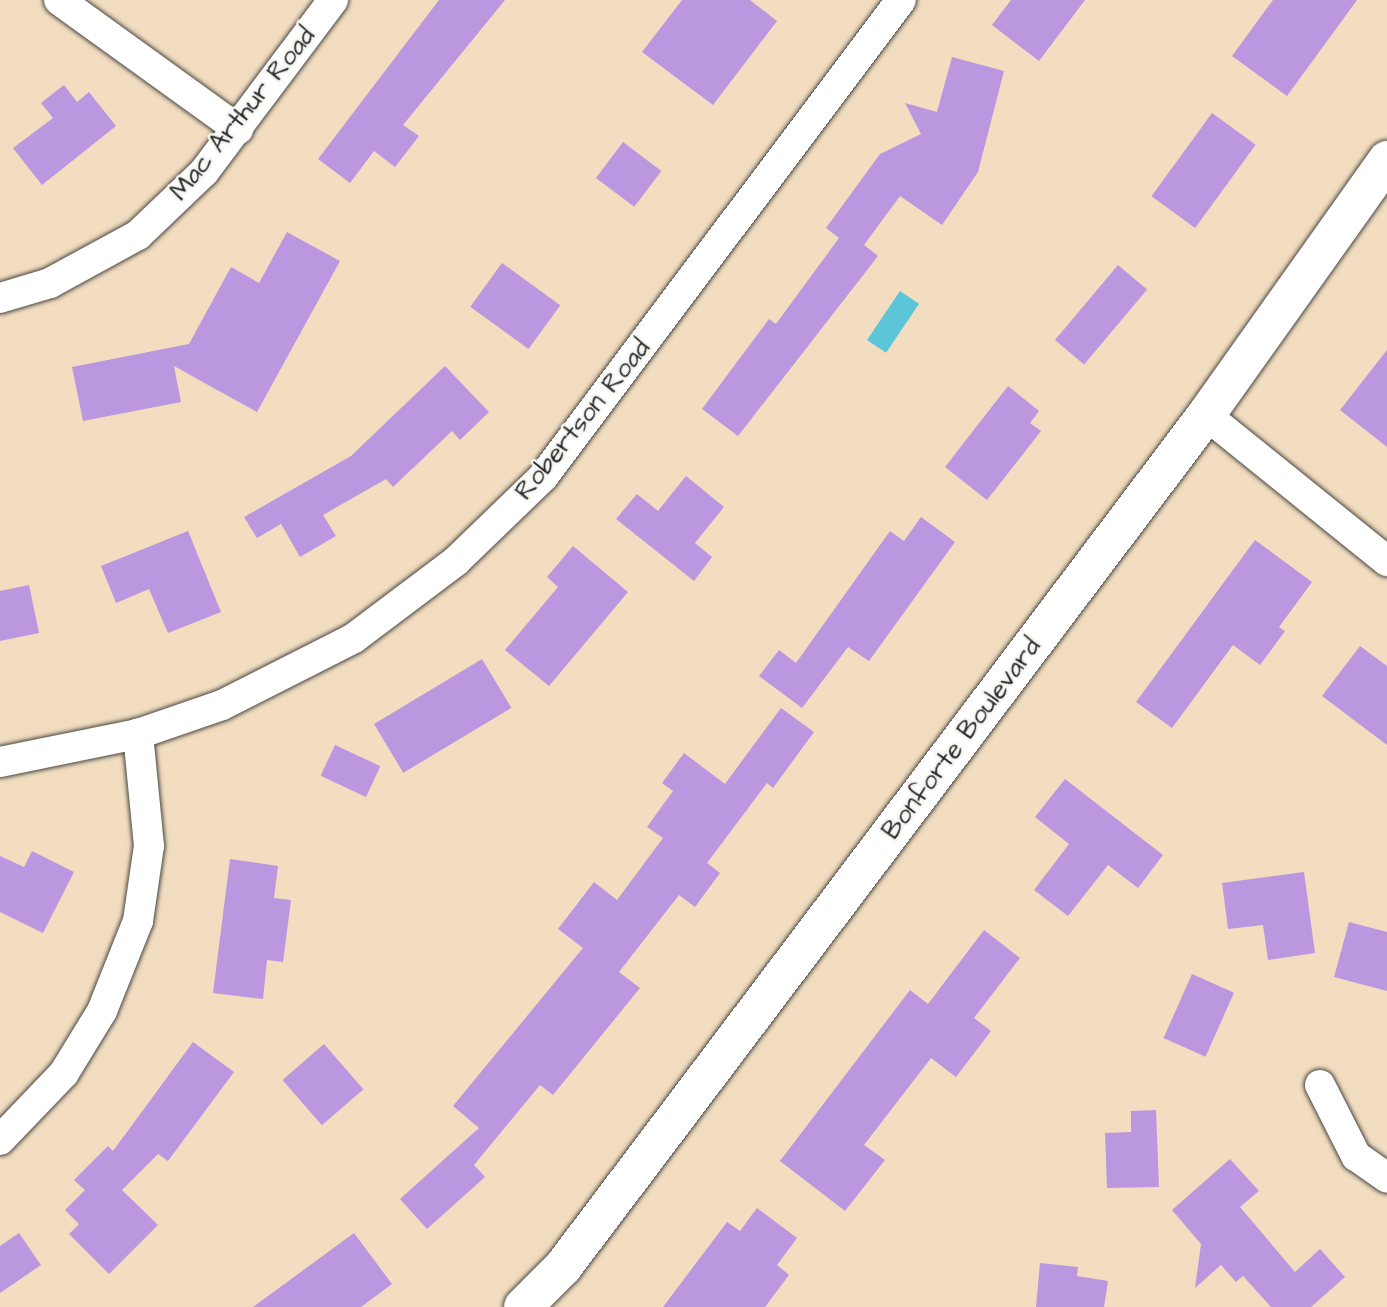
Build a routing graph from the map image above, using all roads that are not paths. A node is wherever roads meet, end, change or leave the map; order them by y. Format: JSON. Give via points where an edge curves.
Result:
{"nodes":[{"id":1,"x":59,"y":0,"type":"edge"},
{"id":2,"x":333,"y":0,"type":"edge"},
{"id":3,"x":901,"y":0,"type":"edge"},
{"id":4,"x":238,"y":129,"type":"junction"},
{"id":5,"x":1387,"y":160,"type":"edge"},
{"id":6,"x":0,"y":298,"type":"edge"},
{"id":7,"x":1206,"y":415,"type":"junction"},
{"id":8,"x":1387,"y":561,"type":"edge"},
{"id":9,"x":138,"y":734,"type":"junction"},
{"id":10,"x":0,"y":762,"type":"edge"},
{"id":11,"x":1320,"y":1085,"type":"dead end"},
{"id":12,"x":0,"y":1140,"type":"edge"},
{"id":13,"x":1387,"y":1178,"type":"edge"},
{"id":14,"x":523,"y":1307,"type":"edge"}],
"edges":[{"from":1,"to":4,"type":"street"},
{"from":2,"to":4,"type":"street","name":"Mac Arthur Road"},
{"from":3,"to":9,"type":"street","name":"Robertson Road","via":[[543,477],[456,561],[354,638],[222,705]]},
{"from":4,"to":6,"type":"street","name":"Mac Arthur Road","via":[[204,172],[138,234],[50,283]]},
{"from":5,"to":7,"type":"main road","name":"Bonforte Boulevard"},
{"from":7,"to":8,"type":"street"},
{"from":7,"to":14,"type":"main road","name":"Bonforte Boulevard","via":[[563,1267]]},
{"from":9,"to":10,"type":"street","name":"Robertson Road"},
{"from":9,"to":12,"type":"street","via":[[149,846],[138,921],[102,1011],[64,1073]]},
{"from":11,"to":13,"type":"street","via":[[1356,1157]]}]}
